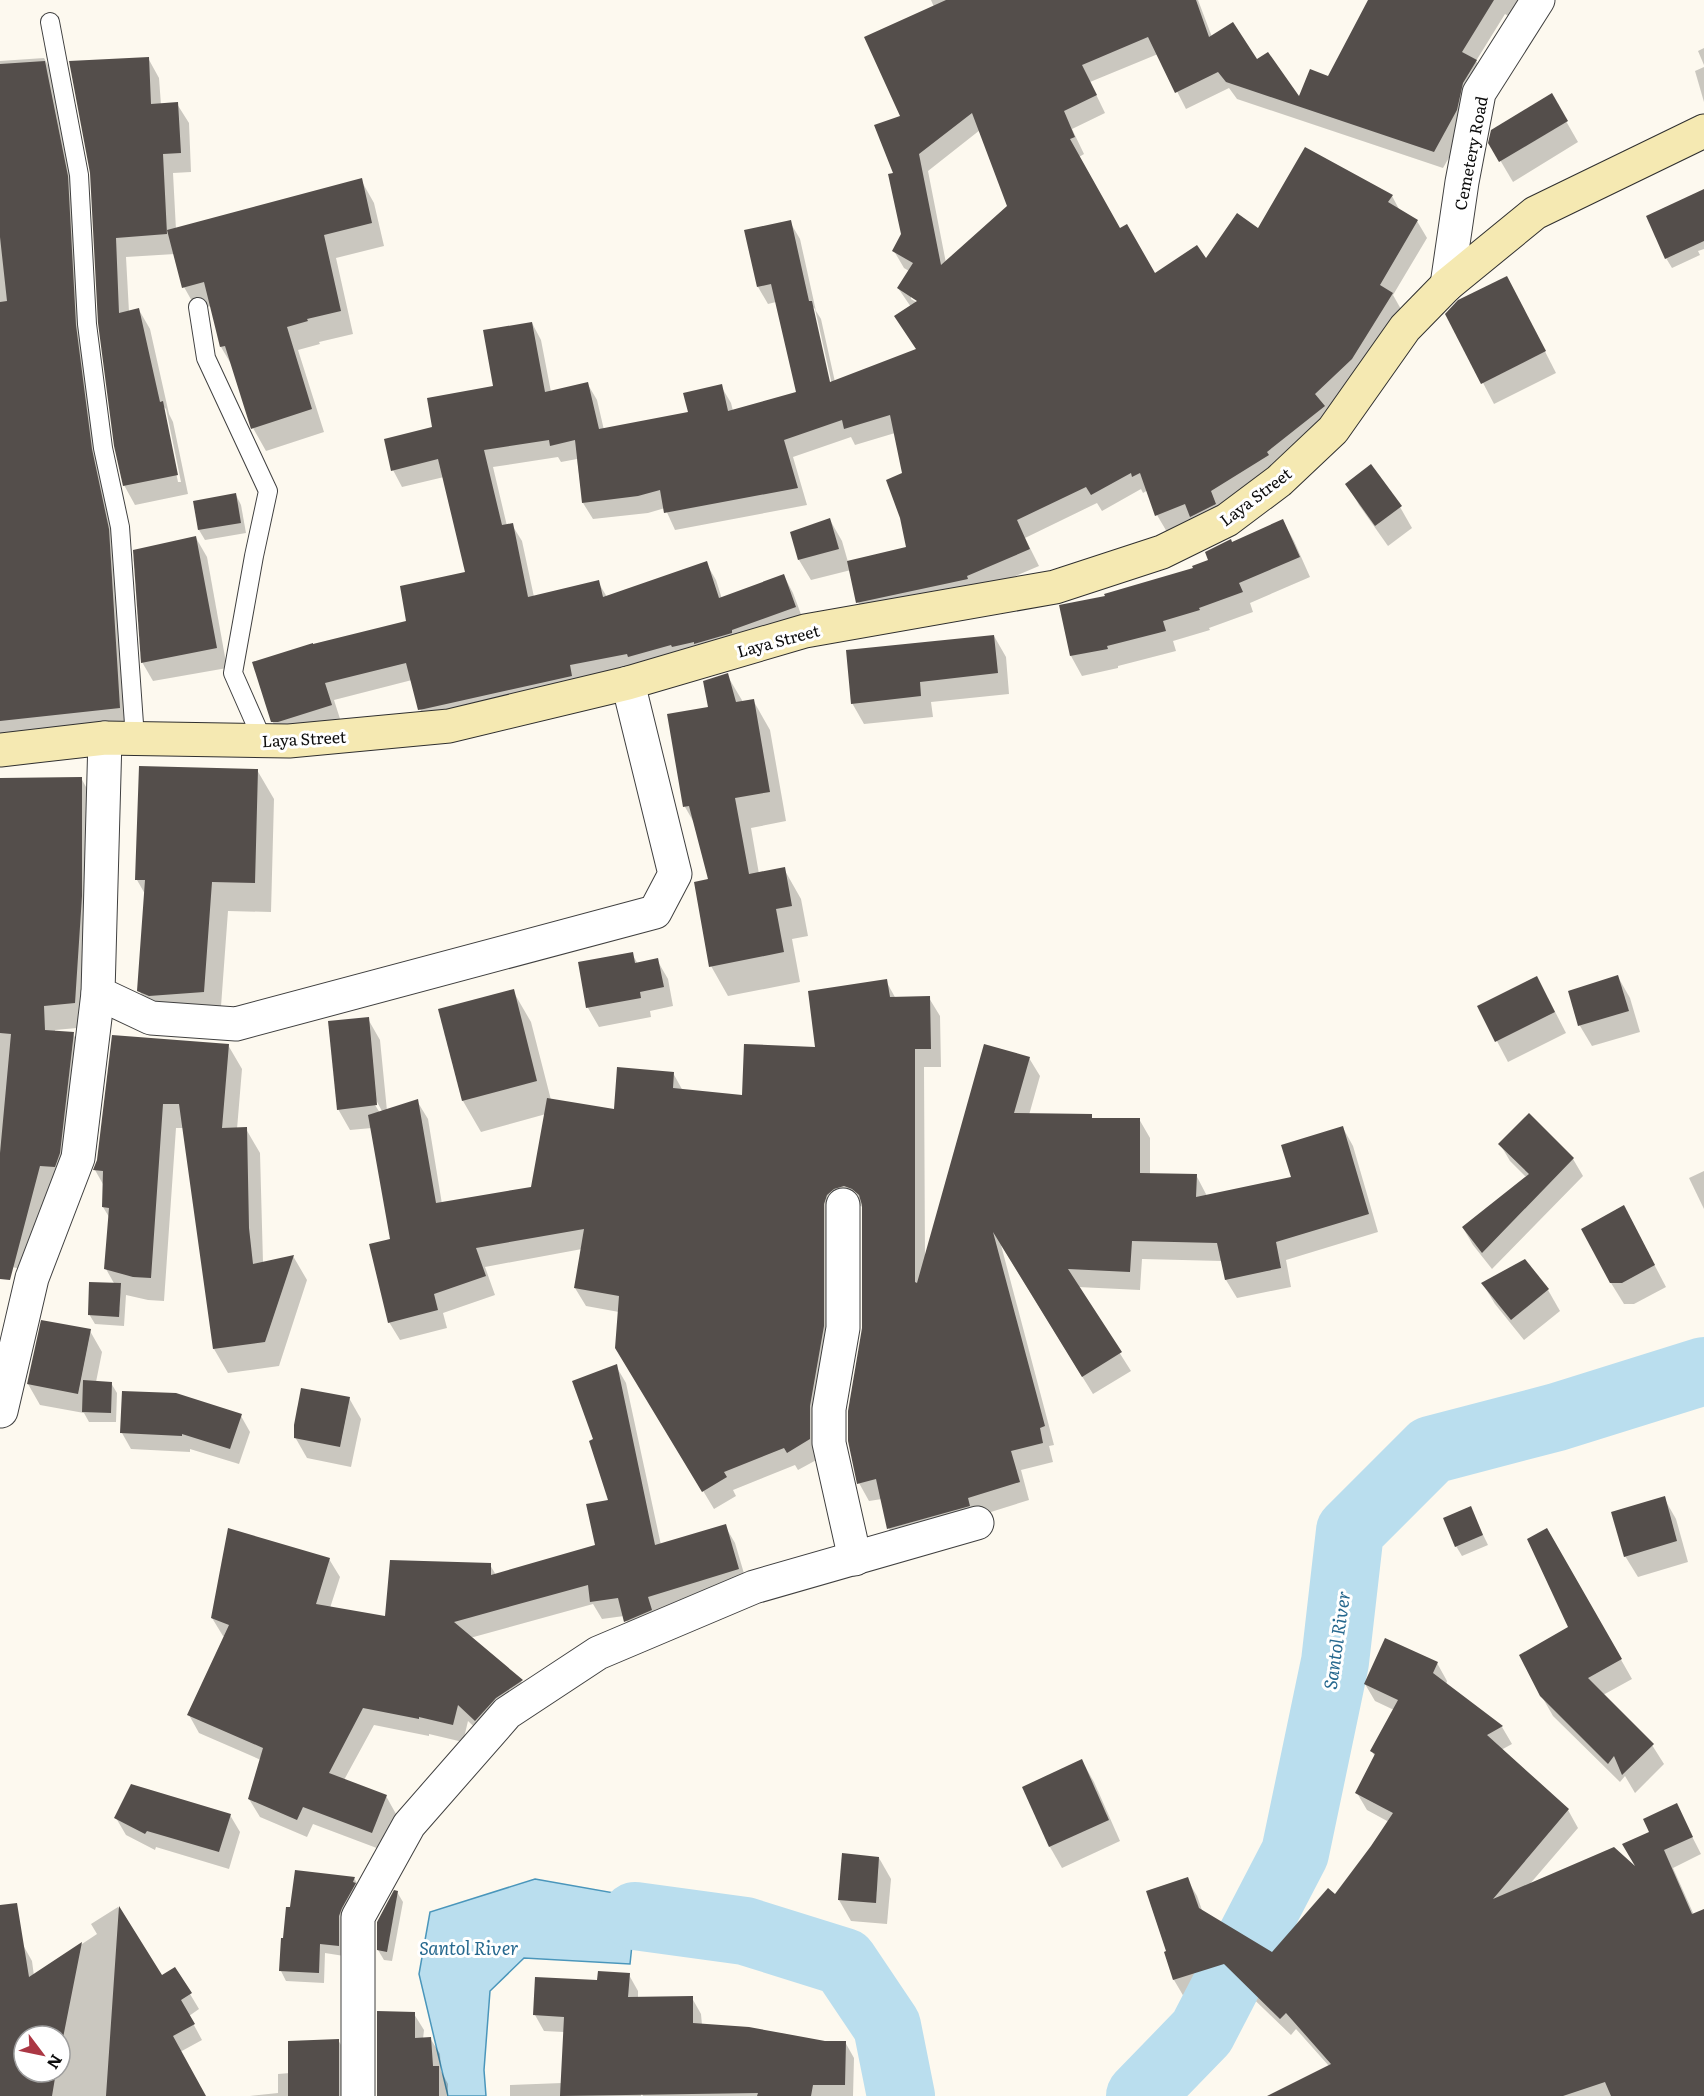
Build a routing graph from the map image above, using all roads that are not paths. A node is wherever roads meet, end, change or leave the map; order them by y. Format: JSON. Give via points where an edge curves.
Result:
{"nodes":[{"id":1,"x":1538,"y":0,"type":"edge"},
{"id":2,"x":50,"y":22,"type":"dead end"},
{"id":3,"x":1704,"y":131,"type":"edge"},
{"id":4,"x":1447,"y":285,"type":"junction"},
{"id":5,"x":198,"y":307,"type":"dead end"},
{"id":6,"x":628,"y":683,"type":"junction"},
{"id":7,"x":120,"y":738,"type":"junction"},
{"id":8,"x":263,"y":741,"type":"junction"},
{"id":9,"x":0,"y":750,"type":"edge"},
{"id":10,"x":98,"y":993,"type":"junction"},
{"id":11,"x":843,"y":1205,"type":"dead end"},
{"id":12,"x":1,"y":1411,"type":"edge"},
{"id":13,"x":977,"y":1523,"type":"dead end"},
{"id":14,"x":855,"y":1559,"type":"junction"},
{"id":15,"x":358,"y":2096,"type":"edge"}],
"edges":[{"from":1,"to":4,"type":"street","name":"Cemetery Road","via":[[1479,93]]},
{"from":2,"to":7,"type":"lane","via":[[79,176],[87,324],[103,448],[120,527]]},
{"from":3,"to":4,"type":"street","name":"Laya Street","via":[[1535,213]]},
{"from":4,"to":6,"type":"street","name":"Laya Street","via":[[1405,328],[1333,430],[1287,473],[1227,520],[1162,552],[1055,587],[806,631]]},
{"from":5,"to":8,"type":"lane","via":[[206,358],[268,491],[233,673]]},
{"from":6,"to":8,"type":"street","name":"Laya Street","via":[[449,726]]},
{"from":6,"to":10,"type":"street","via":[[675,874],[655,912],[236,1024],[151,1018]]},
{"from":7,"to":8,"type":"street","name":"Laya Street"},
{"from":7,"to":9,"type":"street","name":"Laya Street"},
{"from":7,"to":10,"type":"street"},
{"from":10,"to":12,"type":"street","via":[[78,1158],[32,1278]]},
{"from":11,"to":14,"type":"street","via":[[843,1328],[829,1409],[829,1443]]},
{"from":13,"to":14,"type":"street"},
{"from":14,"to":15,"type":"street","via":[[754,1587],[598,1653],[507,1713],[409,1825],[358,1917]]}]}
